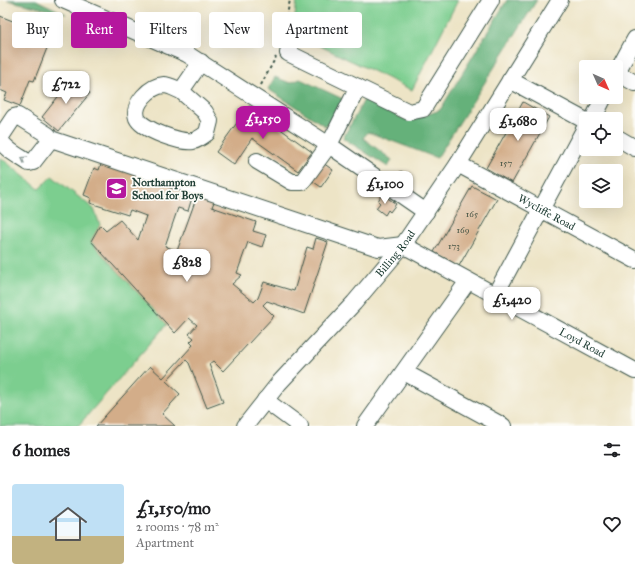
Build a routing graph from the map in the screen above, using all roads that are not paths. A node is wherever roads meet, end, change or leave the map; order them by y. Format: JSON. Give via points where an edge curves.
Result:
{"nodes":[{"id":1,"x":63,"y":0,"type":"edge"},
{"id":2,"x":491,"y":0,"type":"edge"},
{"id":3,"x":560,"y":0,"type":"edge"},
{"id":4,"x":635,"y":39,"type":"edge"},
{"id":5,"x":288,"y":53,"type":"dead end"},
{"id":6,"x":623,"y":60,"type":"edge"},
{"id":7,"x":200,"y":62,"type":"junction"},
{"id":8,"x":623,"y":77,"type":"edge"},
{"id":9,"x":510,"y":80,"type":"junction"},
{"id":10,"x":635,"y":83,"type":"edge"},
{"id":11,"x":358,"y":87,"type":"junction"},
{"id":12,"x":181,"y":91,"type":"dead end"},
{"id":13,"x":579,"y":117,"type":"edge"},
{"id":14,"x":51,"y":139,"type":"dead end"},
{"id":15,"x":579,"y":139,"type":"edge"},
{"id":16,"x":623,"y":141,"type":"edge"},
{"id":17,"x":329,"y":145,"type":"junction"},
{"id":18,"x":635,"y":148,"type":"edge"},
{"id":19,"x":257,"y":161,"type":"dead end"},
{"id":20,"x":458,"y":164,"type":"junction"},
{"id":21,"x":542,"y":210,"type":"junction"},
{"id":22,"x":426,"y":212,"type":"junction"},
{"id":23,"x":403,"y":245,"type":"junction"},
{"id":24,"x":635,"y":260,"type":"edge"},
{"id":25,"x":468,"y":281,"type":"junction"},
{"id":26,"x":495,"y":295,"type":"junction"},
{"id":27,"x":635,"y":371,"type":"edge"},
{"id":28,"x":404,"y":372,"type":"junction"},
{"id":29,"x":265,"y":400,"type":"junction"},
{"id":30,"x":244,"y":426,"type":"edge"},
{"id":31,"x":300,"y":426,"type":"edge"},
{"id":32,"x":366,"y":426,"type":"edge"},
{"id":33,"x":503,"y":426,"type":"edge"}],
"edges":[{"from":1,"to":7,"type":"street","via":[[188,54]]},
{"from":2,"to":11,"type":"street","via":[[423,109],[409,112]]},
{"from":3,"to":9,"type":"street","name":"Billing Road"},
{"from":4,"to":6,"type":"street"},
{"from":5,"to":11,"type":"street"},
{"from":7,"to":12,"type":"street"},
{"from":7,"to":17,"type":"street"},
{"from":8,"to":10,"type":"street"},
{"from":9,"to":13,"type":"street"},
{"from":9,"to":20,"type":"street","name":"Billing Road"},
{"from":11,"to":17,"type":"street"},
{"from":14,"to":23,"type":"street","via":[[378,248]]},
{"from":15,"to":21,"type":"street"},
{"from":16,"to":18,"type":"street"},
{"from":17,"to":19,"type":"street","via":[[302,182],[292,182]]},
{"from":17,"to":22,"type":"street"},
{"from":20,"to":21,"type":"street","name":"Wycliffe Road"},
{"from":20,"to":22,"type":"street","name":"Billing Road"},
{"from":21,"to":24,"type":"street","name":"Wycliffe Road"},
{"from":21,"to":26,"type":"street"},
{"from":22,"to":23,"type":"street","name":"Billing Road"},
{"from":23,"to":25,"type":"street","name":"Loyd Road"},
{"from":23,"to":29,"type":"street","name":"Billing Road"},
{"from":25,"to":26,"type":"street","name":"Loyd Road"},
{"from":25,"to":28,"type":"street"},
{"from":26,"to":27,"type":"street","name":"Loyd Road"},
{"from":28,"to":32,"type":"street"},
{"from":28,"to":33,"type":"street"},
{"from":29,"to":30,"type":"street","name":"Billing Road"},
{"from":29,"to":31,"type":"street"}]}
